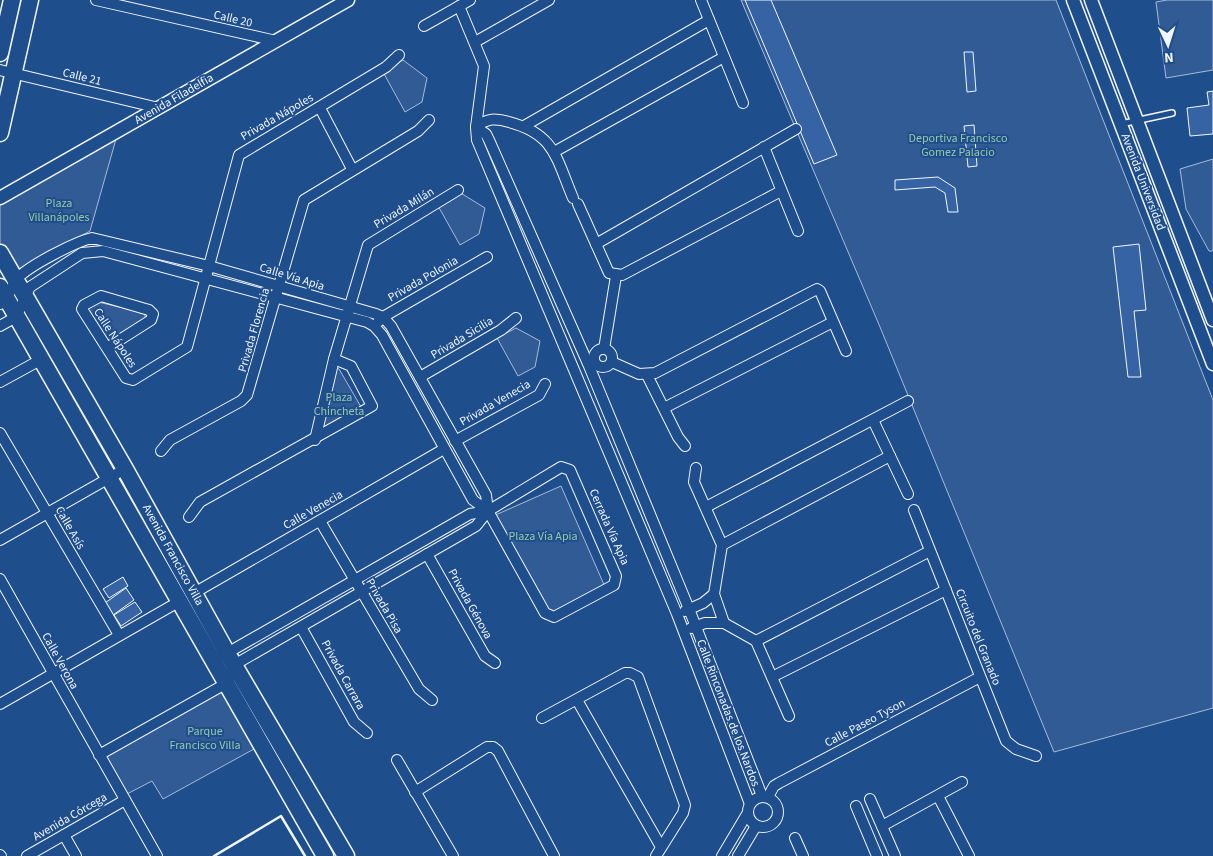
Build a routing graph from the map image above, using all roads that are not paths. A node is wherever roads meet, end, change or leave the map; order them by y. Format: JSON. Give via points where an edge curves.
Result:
{"nodes":[{"id":1,"x":12,"y":0,"type":"edge"},
{"id":2,"x":30,"y":0,"type":"edge"},
{"id":3,"x":96,"y":0,"type":"edge"},
{"id":4,"x":348,"y":0,"type":"edge"},
{"id":5,"x":470,"y":0,"type":"edge"},
{"id":6,"x":549,"y":0,"type":"edge"},
{"id":7,"x":701,"y":0,"type":"edge"},
{"id":8,"x":1073,"y":0,"type":"edge"},
{"id":9,"x":1091,"y":0,"type":"edge"},
{"id":10,"x":459,"y":6,"type":"junction"},
{"id":11,"x":710,"y":20,"type":"junction"},
{"id":12,"x":424,"y":26,"type":"dead end"},
{"id":13,"x":276,"y":41,"type":"junction"},
{"id":14,"x":475,"y":42,"type":"junction"},
{"id":15,"x":0,"y":53,"type":"edge"},
{"id":16,"x":399,"y":55,"type":"dead end"},
{"id":17,"x":724,"y":57,"type":"junction"},
{"id":18,"x":7,"y":72,"type":"edge"},
{"id":19,"x":1119,"y":76,"type":"junction"},
{"id":20,"x":1104,"y":82,"type":"junction"},
{"id":21,"x":743,"y":103,"type":"dead end"},
{"id":22,"x":159,"y":108,"type":"junction"},
{"id":23,"x":320,"y":108,"type":"junction"},
{"id":24,"x":1172,"y":113,"type":"dead end"},
{"id":25,"x":429,"y":120,"type":"dead end"},
{"id":26,"x":1137,"y":120,"type":"junction"},
{"id":27,"x":1121,"y":124,"type":"junction"},
{"id":28,"x":524,"y":126,"type":"junction"},
{"id":29,"x":476,"y":127,"type":"junction"},
{"id":30,"x":796,"y":129,"type":"dead end"},
{"id":31,"x":0,"y":133,"type":"edge"},
{"id":32,"x":764,"y":148,"type":"junction"},
{"id":33,"x":554,"y":152,"type":"junction"},
{"id":34,"x":352,"y":169,"type":"junction"},
{"id":35,"x":458,"y":190,"type":"dead end"},
{"id":36,"x":781,"y":191,"type":"junction"},
{"id":37,"x":0,"y":198,"type":"edge"},
{"id":38,"x":798,"y":231,"type":"dead end"},
{"id":39,"x":596,"y":244,"type":"junction"},
{"id":40,"x":0,"y":254,"type":"edge"},
{"id":41,"x":487,"y":257,"type":"dead end"},
{"id":42,"x":209,"y":266,"type":"junction"},
{"id":43,"x":616,"y":276,"type":"junction"},
{"id":44,"x":205,"y":278,"type":"junction"},
{"id":45,"x":279,"y":286,"type":"junction"},
{"id":46,"x":5,"y":293,"type":"edge"},
{"id":47,"x":24,"y":297,"type":"junction"},
{"id":48,"x":276,"y":298,"type":"junction"},
{"id":49,"x":348,"y":312,"type":"junction"},
{"id":50,"x":16,"y":317,"type":"junction"},
{"id":51,"x":383,"y":317,"type":"junction"},
{"id":52,"x":516,"y":318,"type":"dead end"},
{"id":53,"x":1213,"y":320,"type":"edge"},
{"id":54,"x":833,"y":322,"type":"junction"},
{"id":55,"x":0,"y":326,"type":"edge"},
{"id":56,"x":374,"y":326,"type":"junction"},
{"id":57,"x":107,"y":348,"type":"junction"},
{"id":58,"x":604,"y":349,"type":"junction"},
{"id":59,"x":846,"y":351,"type":"dead end"},
{"id":60,"x":334,"y":358,"type":"junction"},
{"id":61,"x":42,"y":359,"type":"junction"},
{"id":62,"x":612,"y":362,"type":"junction"},
{"id":63,"x":592,"y":364,"type":"junction"},
{"id":64,"x":1213,"y":364,"type":"edge"},
{"id":65,"x":576,"y":372,"type":"junction"},
{"id":66,"x":647,"y":375,"type":"junction"},
{"id":67,"x":420,"y":377,"type":"junction"},
{"id":68,"x":0,"y":382,"type":"edge"},
{"id":69,"x":545,"y":384,"type":"dead end"},
{"id":70,"x":908,"y":401,"type":"dead end"},
{"id":71,"x":664,"y":408,"type":"junction"},
{"id":72,"x":873,"y":420,"type":"junction"},
{"id":73,"x":0,"y":433,"type":"edge"},
{"id":74,"x":315,"y":440,"type":"junction"},
{"id":75,"x":455,"y":441,"type":"junction"},
{"id":76,"x":685,"y":446,"type":"dead end"},
{"id":77,"x":444,"y":449,"type":"junction"},
{"id":78,"x":161,"y":451,"type":"dead end"},
{"id":79,"x":890,"y":456,"type":"junction"},
{"id":80,"x":696,"y":468,"type":"dead end"},
{"id":81,"x":125,"y":469,"type":"junction"},
{"id":82,"x":110,"y":478,"type":"junction"},
{"id":83,"x":908,"y":494,"type":"dead end"},
{"id":84,"x":706,"y":507,"type":"junction"},
{"id":85,"x":914,"y":510,"type":"dead end"},
{"id":86,"x":488,"y":511,"type":"junction"},
{"id":87,"x":48,"y":514,"type":"junction"},
{"id":88,"x":189,"y":517,"type":"dead end"},
{"id":89,"x":320,"y":521,"type":"junction"},
{"id":90,"x":0,"y":540,"type":"edge"},
{"id":91,"x":722,"y":545,"type":"junction"},
{"id":92,"x":930,"y":552,"type":"junction"},
{"id":93,"x":427,"y":554,"type":"junction"},
{"id":94,"x":0,"y":579,"type":"edge"},
{"id":95,"x":355,"y":580,"type":"junction"},
{"id":96,"x":946,"y":590,"type":"junction"},
{"id":97,"x":362,"y":592,"type":"junction"},
{"id":98,"x":714,"y":594,"type":"junction"},
{"id":99,"x":187,"y":597,"type":"junction"},
{"id":100,"x":689,"y":609,"type":"junction"},
{"id":101,"x":677,"y":614,"type":"junction"},
{"id":102,"x":724,"y":623,"type":"junction"},
{"id":103,"x":301,"y":626,"type":"junction"},
{"id":104,"x":696,"y":626,"type":"junction"},
{"id":105,"x":684,"y":631,"type":"junction"},
{"id":106,"x":119,"y":635,"type":"junction"},
{"id":107,"x":756,"y":641,"type":"junction"},
{"id":108,"x":225,"y":659,"type":"junction"},
{"id":109,"x":495,"y":663,"type":"dead end"},
{"id":110,"x":53,"y":673,"type":"junction"},
{"id":111,"x":772,"y":677,"type":"junction"},
{"id":112,"x":980,"y":677,"type":"junction"},
{"id":113,"x":227,"y":683,"type":"junction"},
{"id":114,"x":432,"y":700,"type":"dead end"},
{"id":115,"x":577,"y":700,"type":"junction"},
{"id":116,"x":0,"y":704,"type":"edge"},
{"id":117,"x":789,"y":716,"type":"dead end"},
{"id":118,"x":542,"y":718,"type":"dead end"},
{"id":119,"x":367,"y":733,"type":"dead end"},
{"id":120,"x":99,"y":755,"type":"junction"},
{"id":121,"x":1036,"y":756,"type":"dead end"},
{"id":122,"x":396,"y":760,"type":"dead end"},
{"id":123,"x":300,"y":777,"type":"junction"},
{"id":124,"x":962,"y":782,"type":"dead end"},
{"id":125,"x":284,"y":786,"type":"junction"},
{"id":126,"x":415,"y":792,"type":"junction"},
{"id":127,"x":938,"y":796,"type":"junction"},
{"id":128,"x":765,"y":797,"type":"junction"},
{"id":129,"x":870,"y":799,"type":"dead end"},
{"id":130,"x":125,"y":800,"type":"junction"},
{"id":131,"x":856,"y":806,"type":"dead end"},
{"id":132,"x":748,"y":809,"type":"junction"},
{"id":133,"x":756,"y":826,"type":"junction"},
{"id":134,"x":882,"y":826,"type":"junction"},
{"id":135,"x":64,"y":835,"type":"junction"},
{"id":136,"x":795,"y":838,"type":"dead end"},
{"id":137,"x":658,"y":851,"type":"edge"},
{"id":138,"x":550,"y":855,"type":"edge"},
{"id":139,"x":27,"y":856,"type":"edge"},
{"id":140,"x":76,"y":856,"type":"edge"},
{"id":141,"x":157,"y":856,"type":"edge"},
{"id":142,"x":325,"y":856,"type":"edge"},
{"id":143,"x":346,"y":856,"type":"edge"},
{"id":144,"x":453,"y":856,"type":"edge"},
{"id":145,"x":722,"y":856,"type":"edge"},
{"id":146,"x":738,"y":856,"type":"edge"},
{"id":147,"x":803,"y":856,"type":"edge"},
{"id":148,"x":877,"y":856,"type":"edge"},
{"id":149,"x":895,"y":856,"type":"edge"},
{"id":150,"x":969,"y":856,"type":"edge"}],
"edges":[{"from":1,"to":15,"type":"main road"},
{"from":2,"to":18,"type":"main road"},
{"from":3,"to":13,"type":"street","name":"Calle 20"},
{"from":4,"to":13,"type":"street","name":"Avenida Filadelfia"},
{"from":5,"to":10,"type":"street"},
{"from":6,"to":14,"type":"street"},
{"from":7,"to":11,"type":"street"},
{"from":8,"to":20,"type":"street","name":"Avenida Universidad"},
{"from":9,"to":19,"type":"street","name":"Avenida Universidad"},
{"from":10,"to":12,"type":"street"},
{"from":10,"to":14,"type":"street"},
{"from":11,"to":17,"type":"street"},
{"from":11,"to":28,"type":"street"},
{"from":13,"to":22,"type":"street","name":"Avenida Filadelfia"},
{"from":14,"to":29,"type":"street","via":[[484,66]]},
{"from":16,"to":23,"type":"street","name":"Privada Nápoles","via":[[386,67]]},
{"from":17,"to":21,"type":"street"},
{"from":17,"to":33,"type":"street"},
{"from":18,"to":22,"type":"street","name":"Calle 21"},
{"from":18,"to":31,"type":"main road"},
{"from":19,"to":20,"type":"street"},
{"from":19,"to":26,"type":"street","name":"Avenida Universidad"},
{"from":20,"to":27,"type":"street","name":"Avenida Universidad"},
{"from":22,"to":37,"type":"street","name":"Avenida Filadelfia"},
{"from":23,"to":34,"type":"street"},
{"from":23,"to":42,"type":"street","name":"Privada Nápoles","via":[[239,155]]},
{"from":24,"to":26,"type":"lane"},
{"from":25,"to":34,"type":"street","name":"Privada Florencia","via":[[418,131]]},
{"from":26,"to":27,"type":"lane"},
{"from":26,"to":53,"type":"street","name":"Avenida Universidad"},
{"from":27,"to":64,"type":"street","name":"Avenida Universidad"},
{"from":28,"to":29,"type":"street","via":[[494,118]]},
{"from":28,"to":33,"type":"street","via":[[548,141]]},
{"from":29,"to":63,"type":"street","name":"Calle Rinconadas de los Nardos","via":[[489,140]]},
{"from":29,"to":65,"type":"street","name":"Calle Rinconadas de los Nardos","via":[[477,140]]},
{"from":30,"to":32,"type":"street"},
{"from":32,"to":36,"type":"street"},
{"from":32,"to":39,"type":"street"},
{"from":33,"to":39,"type":"street"},
{"from":34,"to":45,"type":"street","name":"Privada Florencia","via":[[304,200]]},
{"from":35,"to":49,"type":"street","name":"Privada Milán","via":[[368,245]]},
{"from":36,"to":38,"type":"street"},
{"from":36,"to":43,"type":"street"},
{"from":39,"to":43,"type":"street","via":[[609,274]]},
{"from":40,"to":46,"type":"main road","name":"Avenida Francisco Villa"},
{"from":41,"to":51,"type":"street","name":"Privada Polonia"},
{"from":42,"to":44,"type":"street","name":"Calle Nápoles"},
{"from":42,"to":45,"type":"street","name":"Calle Vía Apia"},
{"from":42,"to":46,"type":"street","name":"Calle Vía Apia","via":[[92,238],[23,273]]},
{"from":43,"to":58,"type":"street"},
{"from":44,"to":47,"type":"street","name":"Calle Vía Apia","via":[[104,251],[92,251],[82,253],[30,288]]},
{"from":44,"to":48,"type":"street","name":"Calle Vía Apia"},
{"from":44,"to":57,"type":"street","name":"Calle Nápoles","via":[[190,342],[184,350],[130,380]]},
{"from":45,"to":48,"type":"street","name":"Privada Florencia"},
{"from":45,"to":49,"type":"street","name":"Calle Vía Apia"},
{"from":46,"to":47,"type":"main road","name":"Avenida Francisco Villa"},
{"from":46,"to":50,"type":"main road","name":"Avenida Francisco Villa"},
{"from":47,"to":50,"type":"street","name":"Calle Vía Apia"},
{"from":47,"to":81,"type":"main road","name":"Avenida Francisco Villa"},
{"from":48,"to":49,"type":"street","name":"Calle Vía Apia"},
{"from":48,"to":78,"type":"street","name":"Privada Florencia","via":[[247,394],[170,440]]},
{"from":49,"to":51,"type":"street","name":"Calle Vía Apia"},
{"from":49,"to":56,"type":"street","name":"Calle Vía Apia"},
{"from":49,"to":60,"type":"street","name":"Privada Milán"},
{"from":50,"to":55,"type":"street"},
{"from":50,"to":61,"type":"main road","name":"Avenida Francisco Villa"},
{"from":51,"to":56,"type":"street","name":"Privada Polonia"},
{"from":51,"to":67,"type":"street"},
{"from":52,"to":67,"type":"street","name":"Privada Sicilia"},
{"from":54,"to":59,"type":"street"},
{"from":54,"to":66,"type":"street","via":[[820,291],[812,290]]},
{"from":54,"to":71,"type":"street"},
{"from":56,"to":77,"type":"street","via":[[382,335]]},
{"from":57,"to":57,"type":"street","name":"Calle Nápoles","via":[[151,320],[153,314],[104,296],[98,296],[83,306]]},
{"from":58,"to":62,"type":"street","via":[[612,355]]},
{"from":58,"to":63,"type":"street","via":[[595,353]]},
{"from":60,"to":74,"type":"street","name":"Privada Milán"},
{"from":60,"to":74,"type":"street","via":[[351,366],[372,406]]},
{"from":61,"to":68,"type":"street"},
{"from":61,"to":82,"type":"main road","name":"Avenida Francisco Villa"},
{"from":62,"to":63,"type":"street","via":[[604,367]]},
{"from":62,"to":66,"type":"street"},
{"from":63,"to":65,"type":"street"},
{"from":63,"to":100,"type":"street","name":"Calle Rinconadas de los Nardos"},
{"from":65,"to":101,"type":"street","name":"Calle Rinconadas de los Nardos"},
{"from":66,"to":71,"type":"street"},
{"from":67,"to":75,"type":"street"},
{"from":69,"to":75,"type":"street","name":"Privada Venecia","via":[[539,395]]},
{"from":70,"to":72,"type":"street"},
{"from":71,"to":76,"type":"street"},
{"from":72,"to":79,"type":"street"},
{"from":72,"to":84,"type":"street"},
{"from":73,"to":87,"type":"street","name":"Calle Asís"},
{"from":74,"to":88,"type":"street","via":[[200,502]]},
{"from":75,"to":86,"type":"street","via":[[486,495]]},
{"from":77,"to":86,"type":"street","via":[[474,500]]},
{"from":77,"to":89,"type":"street","name":"Calle Venecia"},
{"from":79,"to":83,"type":"street"},
{"from":79,"to":91,"type":"street"},
{"from":80,"to":84,"type":"street","via":[[694,482]]},
{"from":81,"to":82,"type":"street"},
{"from":81,"to":99,"type":"main road","name":"Avenida Francisco Villa"},
{"from":82,"to":87,"type":"street"},
{"from":82,"to":99,"type":"main road","name":"Avenida Francisco Villa"},
{"from":84,"to":91,"type":"street"},
{"from":85,"to":92,"type":"street","name":"Circuito del Granado"},
{"from":86,"to":86,"type":"street","name":"Cerrada Vía Apia","via":[[549,616],[554,617],[614,585],[616,576],[570,470],[560,468]]},
{"from":86,"to":93,"type":"street","via":[[476,526]]},
{"from":86,"to":95,"type":"street","via":[[470,514]]},
{"from":87,"to":90,"type":"street"},
{"from":87,"to":106,"type":"street","name":"Calle Asís"},
{"from":89,"to":95,"type":"street","name":"Privada Pisa"},
{"from":89,"to":99,"type":"street","name":"Calle Venecia"},
{"from":91,"to":98,"type":"street"},
{"from":92,"to":96,"type":"street","name":"Circuito del Granado"},
{"from":92,"to":107,"type":"street"},
{"from":93,"to":97,"type":"street"},
{"from":93,"to":109,"type":"street","name":"Privada Génova","via":[[485,656]]},
{"from":94,"to":110,"type":"street","name":"Calle Verona"},
{"from":95,"to":97,"type":"street","name":"Privada Pisa"},
{"from":95,"to":108,"type":"street"},
{"from":96,"to":111,"type":"street"},
{"from":96,"to":112,"type":"street","name":"Circuito del Granado"},
{"from":97,"to":103,"type":"street"},
{"from":97,"to":114,"type":"street","name":"Privada Pisa","via":[[418,689]]},
{"from":98,"to":100,"type":"street"},
{"from":98,"to":102,"type":"street"},
{"from":99,"to":106,"type":"street","name":"Calle Venecia"},
{"from":99,"to":108,"type":"main road","name":"Avenida Francisco Villa"},
{"from":100,"to":101,"type":"street"},
{"from":100,"to":104,"type":"street","name":"Calle Rinconadas de los Nardos"},
{"from":101,"to":105,"type":"street","name":"Calle Rinconadas de los Nardos"},
{"from":102,"to":104,"type":"street"},
{"from":102,"to":107,"type":"street"},
{"from":103,"to":108,"type":"street"},
{"from":103,"to":119,"type":"street","name":"Privada Carrara","via":[[354,722]]},
{"from":104,"to":105,"type":"street"},
{"from":104,"to":128,"type":"street","name":"Calle Rinconadas de los Nardos"},
{"from":105,"to":132,"type":"street","name":"Calle Rinconadas de los Nardos"},
{"from":106,"to":110,"type":"street","name":"Calle Venecia"},
{"from":107,"to":111,"type":"street"},
{"from":108,"to":113,"type":"main road","name":"Avenida Francisco Villa"},
{"from":108,"to":123,"type":"main road","name":"Avenida Francisco Villa"},
{"from":110,"to":116,"type":"street","name":"Calle Venecia"},
{"from":110,"to":120,"type":"street","name":"Calle Verona"},
{"from":111,"to":117,"type":"street"},
{"from":112,"to":121,"type":"street","name":"Circuito del Granado","via":[[1006,740],[1016,749]]},
{"from":112,"to":128,"type":"street","name":"Calle Paseo Tyson","via":[[779,783]]},
{"from":113,"to":120,"type":"street"},
{"from":113,"to":125,"type":"main road","name":"Avenida Francisco Villa"},
{"from":115,"to":118,"type":"street"},
{"from":115,"to":137,"type":"street"},
{"from":115,"to":137,"type":"street","via":[[625,673],[634,674],[640,681],[685,805]]},
{"from":120,"to":130,"type":"street","name":"Calle Verona"},
{"from":122,"to":126,"type":"street"},
{"from":123,"to":125,"type":"main road"},
{"from":123,"to":143,"type":"main road","name":"Avenida Francisco Villa"},
{"from":124,"to":127,"type":"street"},
{"from":125,"to":142,"type":"main road","name":"Avenida Francisco Villa"},
{"from":126,"to":138,"type":"street","via":[[493,747],[498,751]]},
{"from":126,"to":144,"type":"street"},
{"from":127,"to":134,"type":"street"},
{"from":127,"to":150,"type":"street"},
{"from":128,"to":132,"type":"street"},
{"from":128,"to":133,"type":"street","via":[[777,806],[777,818],[768,827]]},
{"from":129,"to":134,"type":"street"},
{"from":130,"to":135,"type":"street","name":"Avenida Córcega"},
{"from":130,"to":141,"type":"street","name":"Calle Verona"},
{"from":131,"to":148,"type":"street"},
{"from":132,"to":133,"type":"street"},
{"from":132,"to":145,"type":"street"},
{"from":133,"to":146,"type":"street"},
{"from":134,"to":149,"type":"street"},
{"from":135,"to":139,"type":"street","name":"Avenida Córcega"},
{"from":135,"to":140,"type":"street"},
{"from":136,"to":147,"type":"street"}]}
